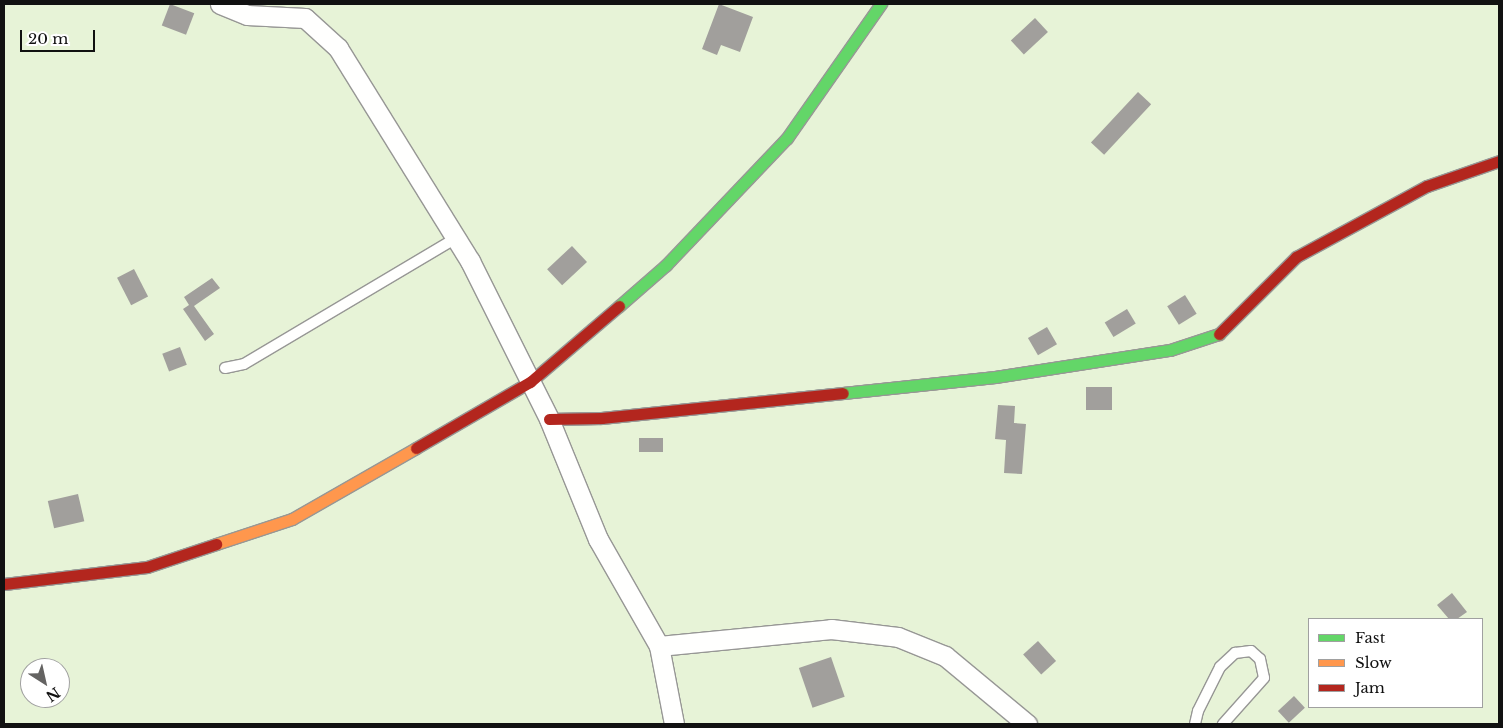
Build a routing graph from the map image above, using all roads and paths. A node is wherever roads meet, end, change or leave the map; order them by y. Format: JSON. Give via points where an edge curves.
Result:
{"nodes":[{"id":1,"x":220,"y":4,"type":"edge"},
{"id":2,"x":881,"y":4,"type":"edge"},
{"id":3,"x":1499,"y":161,"type":"edge"},
{"id":4,"x":456,"y":238,"type":"junction"},
{"id":5,"x":225,"y":368,"type":"dead end"},
{"id":6,"x":530,"y":382,"type":"junction"},
{"id":7,"x":549,"y":419,"type":"junction"},
{"id":8,"x":4,"y":584,"type":"edge"},
{"id":9,"x":659,"y":646,"type":"junction"},
{"id":10,"x":674,"y":724,"type":"edge"},
{"id":11,"x":1028,"y":724,"type":"edge"},
{"id":12,"x":1196,"y":724,"type":"edge"},
{"id":13,"x":1223,"y":724,"type":"edge"}],
"edges":[{"from":1,"to":4,"type":"street","via":[[248,15],[306,18],[338,48]]},
{"from":2,"to":6,"type":"street","via":[[787,138],[666,265]]},
{"from":3,"to":7,"type":"street","via":[[1427,186],[1296,257],[1223,333],[1170,350],[985,378],[602,418]]},
{"from":4,"to":5,"type":"lane","via":[[244,364]]},
{"from":4,"to":6,"type":"street"},
{"from":6,"to":7,"type":"street"},
{"from":6,"to":8,"type":"street","via":[[292,519],[147,567]]},
{"from":7,"to":9,"type":"street","via":[[598,539]]},
{"from":9,"to":10,"type":"street"},
{"from":9,"to":11,"type":"street","via":[[831,629],[898,637],[945,656]]},
{"from":12,"to":13,"type":"lane","via":[[1220,667],[1235,653],[1251,651],[1260,659],[1264,678]]}]}
